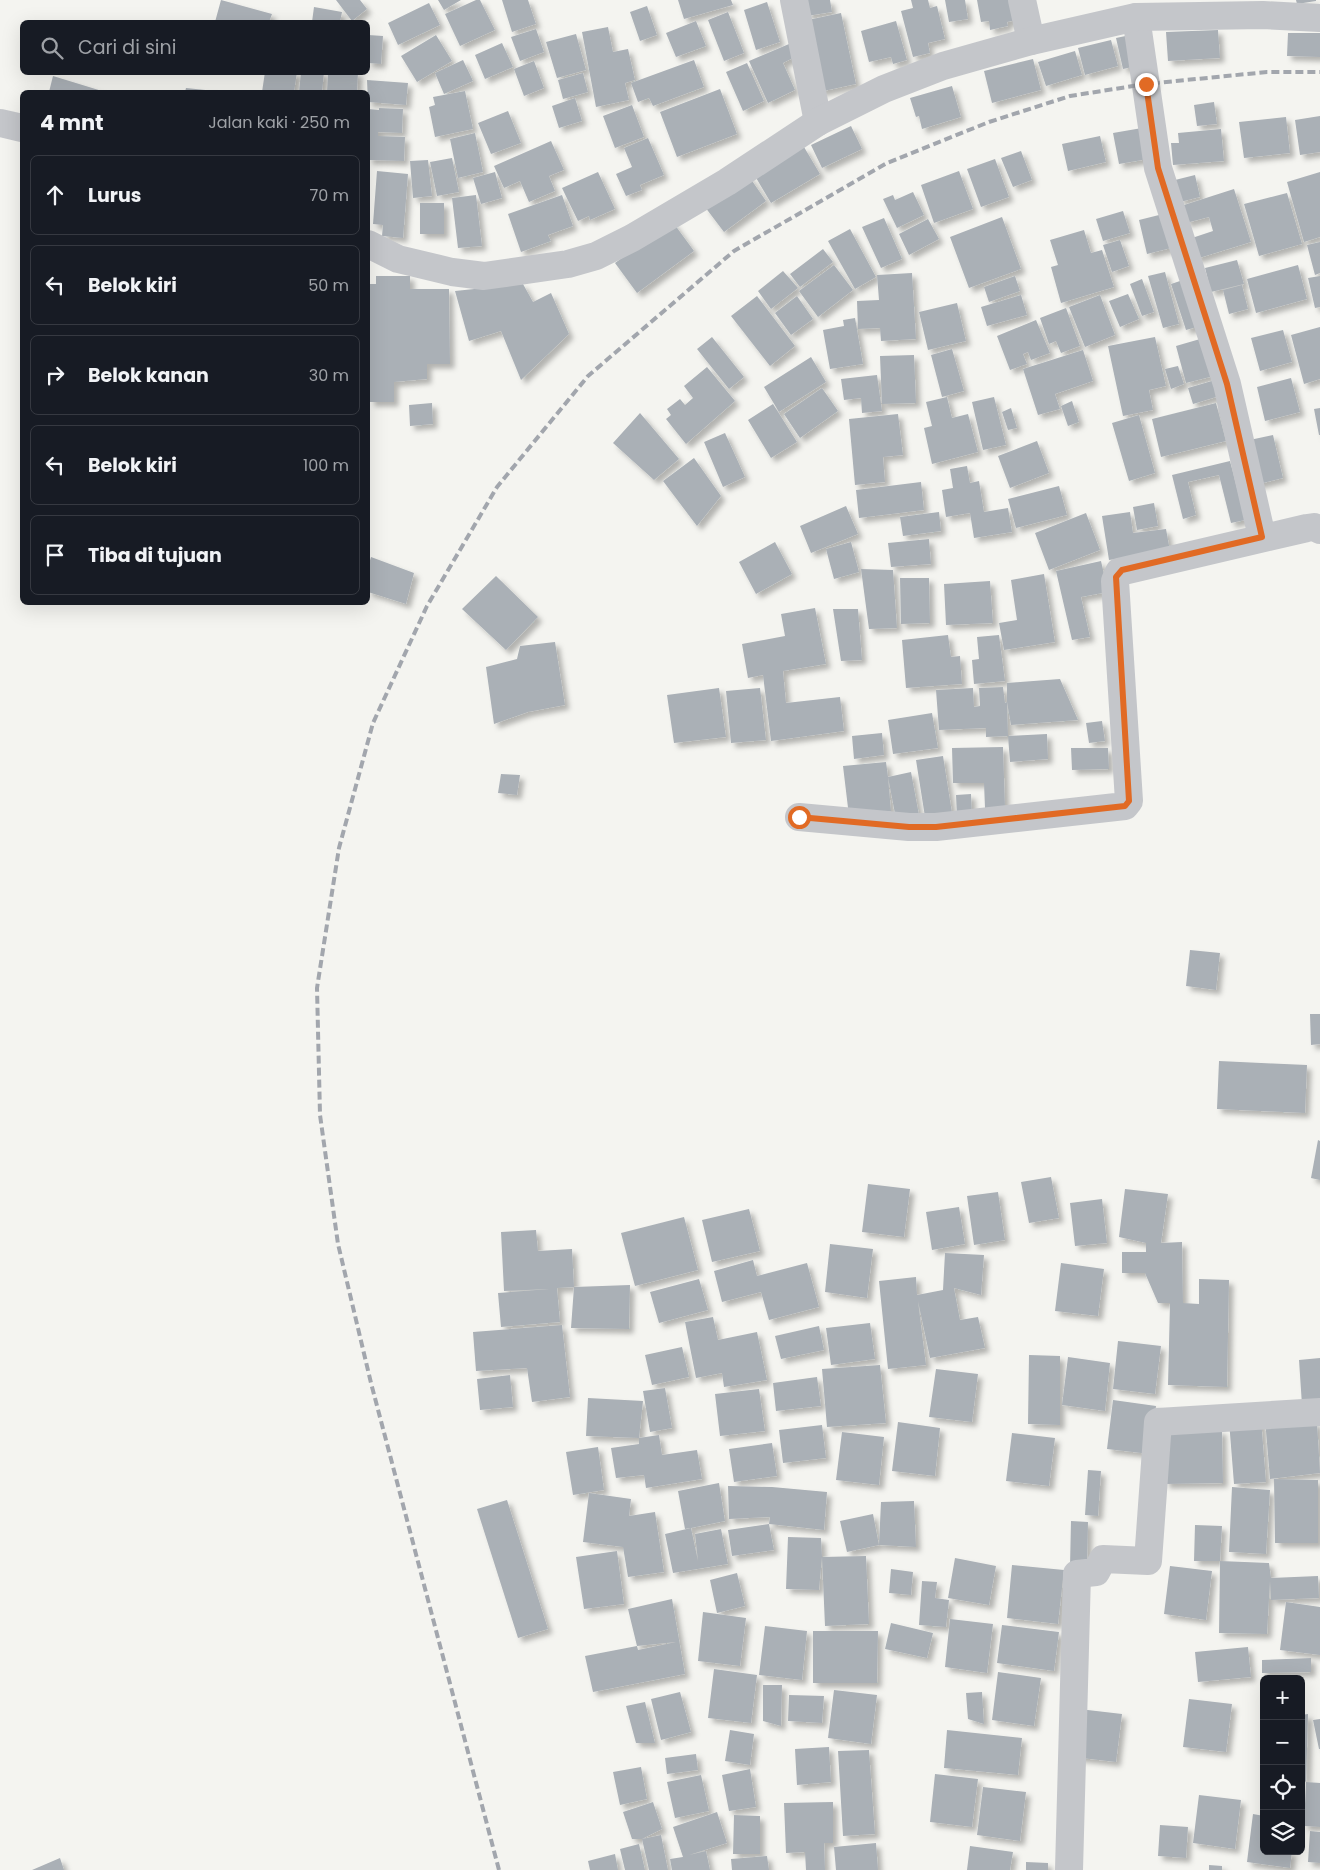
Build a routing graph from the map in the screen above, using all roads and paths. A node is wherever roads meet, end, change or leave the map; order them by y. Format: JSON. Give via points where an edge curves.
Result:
{"nodes":[{"id":1,"x":794,"y":0,"type":"edge"},
{"id":2,"x":1022,"y":0,"type":"edge"},
{"id":3,"x":1136,"y":18,"type":"junction"},
{"id":4,"x":1320,"y":18,"type":"edge"},
{"id":5,"x":1031,"y":41,"type":"junction"},
{"id":6,"x":818,"y":122,"type":"junction"},
{"id":7,"x":0,"y":124,"type":"edge"},
{"id":8,"x":20,"y":128,"type":"edge"},
{"id":9,"x":370,"y":245,"type":"edge"},
{"id":10,"x":1320,"y":530,"type":"edge"},
{"id":11,"x":1262,"y":537,"type":"junction"},
{"id":12,"x":799,"y":817,"type":"dead end"},
{"id":13,"x":1320,"y":1412,"type":"edge"},
{"id":14,"x":1069,"y":1870,"type":"edge"}],
"edges":[{"from":1,"to":6,"type":"street"},
{"from":2,"to":5,"type":"street"},
{"from":3,"to":4,"type":"street","via":[[1263,15]]},
{"from":3,"to":5,"type":"street"},
{"from":3,"to":11,"type":"street","via":[[1158,168],[1227,384]]},
{"from":5,"to":6,"type":"street","via":[[943,66]]},
{"from":6,"to":9,"type":"street","via":[[727,182],[632,238],[596,256],[568,264],[484,276],[398,260]]},
{"from":7,"to":8,"type":"street"},
{"from":10,"to":11,"type":"street","via":[[1314,527]]},
{"from":11,"to":12,"type":"street","via":[[1122,570],[1116,577],[1129,801],[1125,806],[936,827]]},
{"from":13,"to":14,"type":"street","via":[[1158,1422],[1148,1561],[1103,1559],[1096,1572],[1077,1574]]}]}
